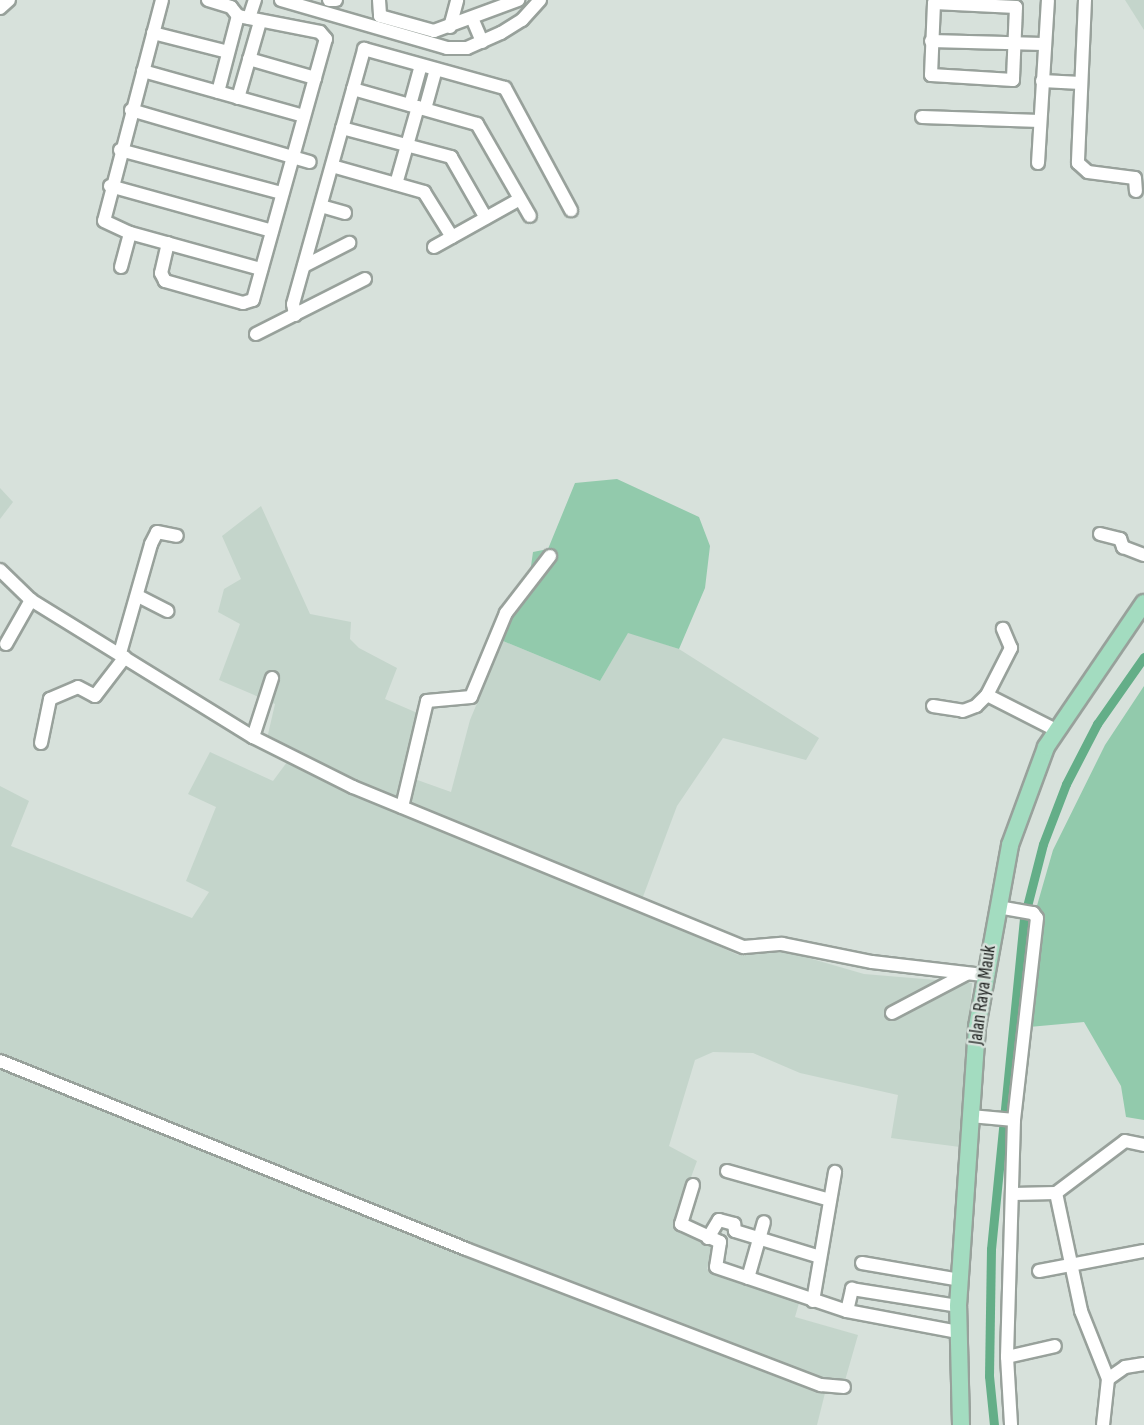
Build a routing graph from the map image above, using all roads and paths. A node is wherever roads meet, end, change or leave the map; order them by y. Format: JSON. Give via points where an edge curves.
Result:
{"nodes":[{"id":1,"x":9,"y":0,"type":"edge"},
{"id":2,"x":162,"y":0,"type":"edge"},
{"id":3,"x":208,"y":0,"type":"edge"},
{"id":4,"x":255,"y":0,"type":"edge"},
{"id":5,"x":281,"y":0,"type":"edge"},
{"id":6,"x":329,"y":0,"type":"edge"},
{"id":7,"x":336,"y":0,"type":"edge"},
{"id":8,"x":379,"y":0,"type":"edge"},
{"id":9,"x":457,"y":0,"type":"edge"},
{"id":10,"x":484,"y":0,"type":"edge"},
{"id":11,"x":518,"y":0,"type":"edge"},
{"id":12,"x":540,"y":0,"type":"edge"},
{"id":13,"x":1048,"y":0,"type":"edge"},
{"id":14,"x":1086,"y":0,"type":"edge"},
{"id":15,"x":505,"y":6,"type":"junction"},
{"id":16,"x":0,"y":8,"type":"edge"},
{"id":17,"x":472,"y":18,"type":"junction"},
{"id":18,"x":249,"y":19,"type":"junction"},
{"id":19,"x":450,"y":27,"type":"junction"},
{"id":20,"x":153,"y":33,"type":"junction"},
{"id":21,"x":931,"y":41,"type":"junction"},
{"id":22,"x":482,"y":42,"type":"junction"},
{"id":23,"x":1015,"y":43,"type":"junction"},
{"id":24,"x":1044,"y":44,"type":"junction"},
{"id":25,"x":435,"y":46,"type":"junction"},
{"id":26,"x":229,"y":51,"type":"junction"},
{"id":27,"x":249,"y":59,"type":"junction"},
{"id":28,"x":429,"y":67,"type":"junction"},
{"id":29,"x":143,"y":71,"type":"junction"},
{"id":30,"x":315,"y":78,"type":"junction"},
{"id":31,"x":1042,"y":81,"type":"junction"},
{"id":32,"x":1081,"y":83,"type":"junction"},
{"id":33,"x":353,"y":89,"type":"junction"},
{"id":34,"x":218,"y":92,"type":"junction"},
{"id":35,"x":238,"y":97,"type":"junction"},
{"id":36,"x":417,"y":107,"type":"junction"},
{"id":37,"x":131,"y":110,"type":"junction"},
{"id":38,"x":304,"y":117,"type":"junction"},
{"id":39,"x":922,"y":117,"type":"dead end"},
{"id":40,"x":1040,"y":121,"type":"junction"},
{"id":41,"x":342,"y":128,"type":"junction"},
{"id":42,"x":407,"y":145,"type":"junction"},
{"id":43,"x":120,"y":150,"type":"junction"},
{"id":44,"x":293,"y":156,"type":"junction"},
{"id":45,"x":310,"y":162,"type":"dead end"},
{"id":46,"x":1038,"y":163,"type":"dead end"},
{"id":47,"x":332,"y":166,"type":"junction"},
{"id":48,"x":396,"y":184,"type":"junction"},
{"id":49,"x":110,"y":186,"type":"junction"},
{"id":50,"x":1136,"y":191,"type":"dead end"},
{"id":51,"x":282,"y":193,"type":"junction"},
{"id":52,"x":520,"y":199,"type":"junction"},
{"id":53,"x":320,"y":206,"type":"junction"},
{"id":54,"x":571,"y":210,"type":"dead end"},
{"id":55,"x":345,"y":213,"type":"dead end"},
{"id":56,"x":530,"y":216,"type":"dead end"},
{"id":57,"x":485,"y":218,"type":"junction"},
{"id":58,"x":272,"y":231,"type":"junction"},
{"id":59,"x":130,"y":233,"type":"junction"},
{"id":60,"x":168,"y":243,"type":"junction"},
{"id":61,"x":349,"y":243,"type":"dead end"},
{"id":62,"x":304,"y":266,"type":"junction"},
{"id":63,"x":121,"y":267,"type":"dead end"},
{"id":64,"x":261,"y":269,"type":"junction"},
{"id":65,"x":365,"y":279,"type":"dead end"},
{"id":66,"x":295,"y":314,"type":"junction"},
{"id":67,"x":256,"y":334,"type":"dead end"},
{"id":68,"x":1100,"y":534,"type":"dead end"},
{"id":69,"x":177,"y":536,"type":"dead end"},
{"id":70,"x":1144,"y":555,"type":"edge"},
{"id":71,"x":550,"y":556,"type":"dead end"},
{"id":72,"x":3,"y":579,"type":"edge"},
{"id":73,"x":138,"y":596,"type":"junction"},
{"id":74,"x":31,"y":600,"type":"junction"},
{"id":75,"x":1144,"y":603,"type":"edge"},
{"id":76,"x":167,"y":611,"type":"dead end"},
{"id":77,"x":1003,"y":629,"type":"dead end"},
{"id":78,"x":6,"y":644,"type":"dead end"},
{"id":79,"x":123,"y":655,"type":"junction"},
{"id":80,"x":272,"y":678,"type":"dead end"},
{"id":81,"x":986,"y":695,"type":"junction"},
{"id":82,"x":933,"y":706,"type":"dead end"},
{"id":83,"x":1056,"y":730,"type":"junction"},
{"id":84,"x":253,"y":737,"type":"junction"},
{"id":85,"x":41,"y":743,"type":"dead end"},
{"id":86,"x":402,"y":807,"type":"junction"},
{"id":87,"x":1001,"y":908,"type":"junction"},
{"id":88,"x":975,"y":974,"type":"junction"},
{"id":89,"x":892,"y":1013,"type":"dead end"},
{"id":90,"x":0,"y":1060,"type":"edge"},
{"id":91,"x":976,"y":1117,"type":"junction"},
{"id":92,"x":1011,"y":1119,"type":"junction"},
{"id":93,"x":1144,"y":1145,"type":"edge"},
{"id":94,"x":727,"y":1171,"type":"dead end"},
{"id":95,"x":835,"y":1172,"type":"dead end"},
{"id":96,"x":693,"y":1185,"type":"dead end"},
{"id":97,"x":1056,"y":1193,"type":"junction"},
{"id":98,"x":1013,"y":1194,"type":"junction"},
{"id":99,"x":830,"y":1200,"type":"junction"},
{"id":100,"x":764,"y":1222,"type":"dead end"},
{"id":101,"x":708,"y":1238,"type":"junction"},
{"id":102,"x":759,"y":1239,"type":"junction"},
{"id":103,"x":1144,"y":1251,"type":"edge"},
{"id":104,"x":820,"y":1257,"type":"junction"},
{"id":105,"x":862,"y":1263,"type":"dead end"},
{"id":106,"x":1069,"y":1266,"type":"junction"},
{"id":107,"x":1040,"y":1271,"type":"dead end"},
{"id":108,"x":748,"y":1278,"type":"junction"},
{"id":109,"x":960,"y":1280,"type":"junction"},
{"id":110,"x":813,"y":1301,"type":"junction"},
{"id":111,"x":958,"y":1306,"type":"junction"},
{"id":112,"x":847,"y":1311,"type":"junction"},
{"id":113,"x":958,"y":1332,"type":"junction"},
{"id":114,"x":1055,"y":1346,"type":"dead end"},
{"id":115,"x":1007,"y":1357,"type":"junction"},
{"id":116,"x":1144,"y":1364,"type":"edge"},
{"id":117,"x":1108,"y":1379,"type":"junction"},
{"id":118,"x":844,"y":1387,"type":"dead end"},
{"id":119,"x":961,"y":1425,"type":"edge"},
{"id":120,"x":1011,"y":1425,"type":"edge"},
{"id":121,"x":1106,"y":1425,"type":"edge"}],
"edges":[{"from":1,"to":16,"type":"street"},
{"from":2,"to":20,"type":"street"},
{"from":3,"to":18,"type":"street"},
{"from":4,"to":18,"type":"street"},
{"from":5,"to":25,"type":"street"},
{"from":6,"to":7,"type":"street"},
{"from":8,"to":19,"type":"street","via":[[380,16],[434,31]]},
{"from":9,"to":19,"type":"street"},
{"from":10,"to":15,"type":"street"},
{"from":11,"to":15,"type":"street"},
{"from":12,"to":22,"type":"street","via":[[522,20]]},
{"from":13,"to":24,"type":"street"},
{"from":14,"to":32,"type":"street"},
{"from":15,"to":17,"type":"street"},
{"from":17,"to":19,"type":"street"},
{"from":17,"to":22,"type":"street"},
{"from":18,"to":26,"type":"street"},
{"from":18,"to":27,"type":"street"},
{"from":18,"to":30,"type":"street","via":[[273,19],[324,34]]},
{"from":20,"to":26,"type":"street"},
{"from":20,"to":29,"type":"street"},
{"from":21,"to":23,"type":"street"},
{"from":21,"to":23,"type":"street","via":[[930,72],[934,77],[1009,80],[1014,77]]},
{"from":21,"to":23,"type":"street","via":[[932,5],[937,1],[1013,5]]},
{"from":22,"to":25,"type":"street","via":[[467,48]]},
{"from":23,"to":24,"type":"street"},
{"from":24,"to":31,"type":"street"},
{"from":25,"to":28,"type":"street"},
{"from":26,"to":34,"type":"street"},
{"from":27,"to":30,"type":"street"},
{"from":27,"to":35,"type":"street"},
{"from":28,"to":33,"type":"street","via":[[365,49]]},
{"from":28,"to":36,"type":"street"},
{"from":28,"to":54,"type":"street","via":[[505,88]]},
{"from":29,"to":34,"type":"street"},
{"from":29,"to":37,"type":"street"},
{"from":30,"to":38,"type":"street"},
{"from":31,"to":32,"type":"street"},
{"from":31,"to":40,"type":"street"},
{"from":32,"to":50,"type":"street","via":[[1080,168],[1135,178]]},
{"from":33,"to":36,"type":"street"},
{"from":33,"to":41,"type":"street"},
{"from":34,"to":35,"type":"street"},
{"from":35,"to":38,"type":"street"},
{"from":36,"to":42,"type":"street"},
{"from":36,"to":52,"type":"street","via":[[477,124]]},
{"from":37,"to":43,"type":"street"},
{"from":37,"to":44,"type":"street"},
{"from":38,"to":44,"type":"street"},
{"from":39,"to":40,"type":"street"},
{"from":40,"to":46,"type":"street"},
{"from":41,"to":42,"type":"street"},
{"from":41,"to":47,"type":"street"},
{"from":42,"to":48,"type":"street"},
{"from":42,"to":57,"type":"street","via":[[451,157]]},
{"from":43,"to":49,"type":"street"},
{"from":43,"to":51,"type":"street"},
{"from":44,"to":45,"type":"street"},
{"from":44,"to":51,"type":"street"},
{"from":47,"to":48,"type":"street"},
{"from":47,"to":53,"type":"street"},
{"from":48,"to":57,"type":"street","via":[[424,192],[443,242]]},
{"from":49,"to":58,"type":"street"},
{"from":49,"to":59,"type":"street","via":[[104,221]]},
{"from":51,"to":58,"type":"street"},
{"from":52,"to":56,"type":"street"},
{"from":52,"to":57,"type":"street"},
{"from":53,"to":55,"type":"street"},
{"from":53,"to":62,"type":"street"},
{"from":58,"to":64,"type":"street"},
{"from":59,"to":60,"type":"street"},
{"from":59,"to":63,"type":"street"},
{"from":60,"to":64,"type":"street"},
{"from":60,"to":64,"type":"street","via":[[161,273],[165,281],[243,303],[253,300]]},
{"from":61,"to":62,"type":"street"},
{"from":62,"to":66,"type":"street","via":[[293,304]]},
{"from":65,"to":66,"type":"street"},
{"from":66,"to":67,"type":"street"},
{"from":68,"to":70,"type":"street","via":[[1120,539],[1123,547]]},
{"from":69,"to":73,"type":"street","via":[[157,532]]},
{"from":71,"to":86,"type":"street","via":[[506,613],[471,697],[427,701]]},
{"from":72,"to":74,"type":"street"},
{"from":73,"to":76,"type":"street"},
{"from":73,"to":79,"type":"street"},
{"from":74,"to":78,"type":"street"},
{"from":74,"to":79,"type":"street"},
{"from":75,"to":83,"type":"main road","name":"Jalan Raya Mauk"},
{"from":77,"to":81,"type":"street","via":[[1011,648]]},
{"from":79,"to":84,"type":"street"},
{"from":79,"to":85,"type":"street","via":[[95,696],[78,687],[53,696],[46,708]]},
{"from":80,"to":84,"type":"street"},
{"from":81,"to":82,"type":"street","via":[[963,711]]},
{"from":81,"to":83,"type":"street"},
{"from":83,"to":87,"type":"main road","name":"Jalan Raya Mauk","via":[[1027,792]]},
{"from":84,"to":86,"type":"street"},
{"from":86,"to":88,"type":"street","via":[[744,947],[782,944],[872,962]]},
{"from":87,"to":88,"type":"main road","name":"Jalan Raya Mauk"},
{"from":87,"to":92,"type":"street","via":[[1030,912],[1037,918]]},
{"from":88,"to":89,"type":"street"},
{"from":88,"to":91,"type":"main road","name":"Jalan Raya Mauk"},
{"from":90,"to":118,"type":"street","via":[[466,1249],[821,1385]]},
{"from":91,"to":92,"type":"street"},
{"from":91,"to":109,"type":"main road","name":"Jalan Raya Mauk"},
{"from":92,"to":98,"type":"street"},
{"from":93,"to":97,"type":"street","via":[[1125,1141]]},
{"from":94,"to":99,"type":"street"},
{"from":95,"to":99,"type":"street"},
{"from":96,"to":101,"type":"street","via":[[681,1224]]},
{"from":97,"to":98,"type":"street"},
{"from":97,"to":106,"type":"street"},
{"from":98,"to":115,"type":"street"},
{"from":99,"to":104,"type":"street"},
{"from":100,"to":102,"type":"street"},
{"from":101,"to":102,"type":"street","via":[[717,1219]]},
{"from":101,"to":108,"type":"street","via":[[720,1243],[716,1268]]},
{"from":102,"to":104,"type":"street"},
{"from":102,"to":108,"type":"street"},
{"from":103,"to":106,"type":"street"},
{"from":104,"to":110,"type":"street"},
{"from":105,"to":109,"type":"street"},
{"from":106,"to":107,"type":"street"},
{"from":106,"to":117,"type":"street"},
{"from":108,"to":110,"type":"street"},
{"from":109,"to":111,"type":"main road","name":"Jalan Raya Mauk"},
{"from":110,"to":112,"type":"street"},
{"from":111,"to":112,"type":"street","via":[[852,1289]]},
{"from":111,"to":113,"type":"main road","name":"Jalan Raya Mauk"},
{"from":112,"to":113,"type":"street"},
{"from":113,"to":119,"type":"main road","name":"Jalan Raya Mauk"},
{"from":114,"to":115,"type":"street"},
{"from":115,"to":120,"type":"street"},
{"from":116,"to":117,"type":"street","via":[[1125,1367]]},
{"from":117,"to":121,"type":"street"}]}
